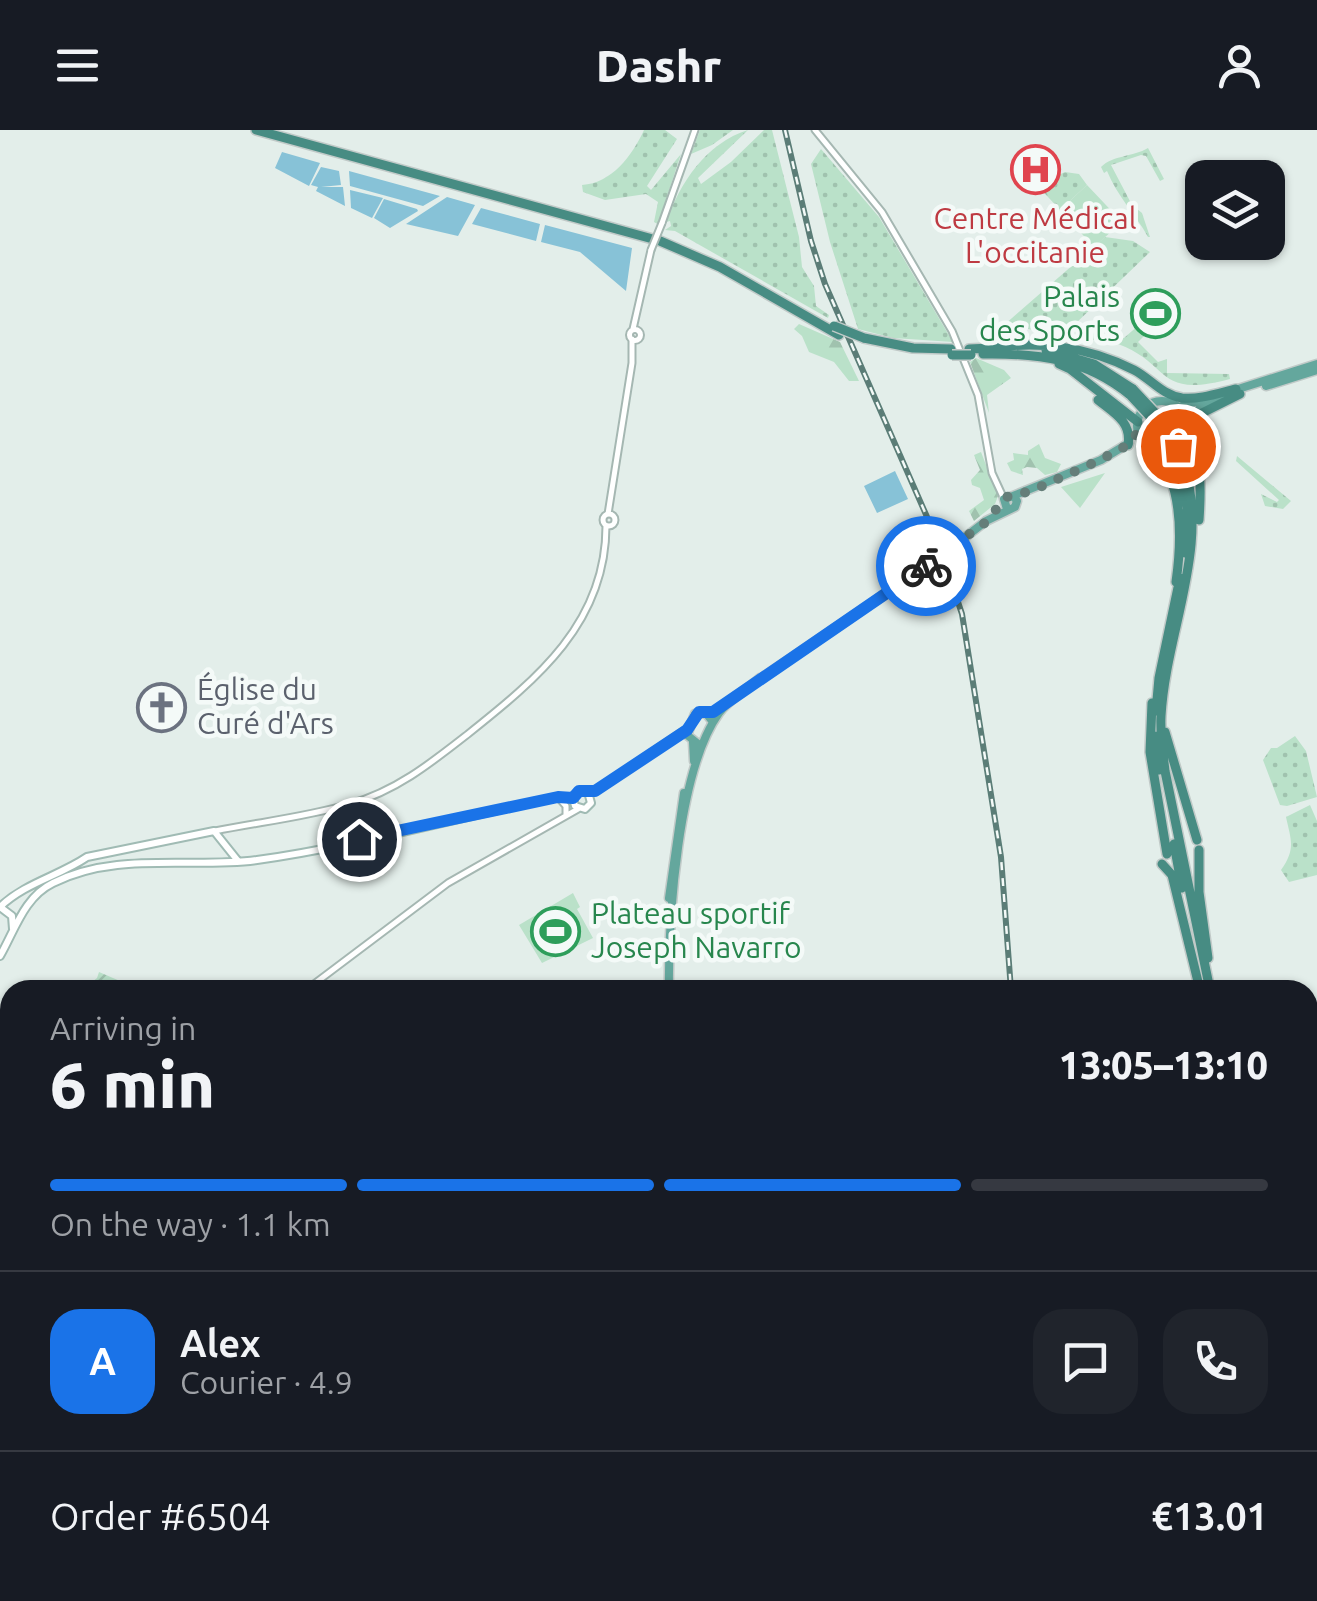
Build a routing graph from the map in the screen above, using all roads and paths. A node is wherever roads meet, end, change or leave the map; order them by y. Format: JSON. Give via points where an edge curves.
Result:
{"nodes":[{"id":1,"x":256,"y":130,"type":"edge"},
{"id":2,"x":278,"y":130,"type":"edge"},
{"id":3,"x":695,"y":130,"type":"edge"},
{"id":4,"x":815,"y":130,"type":"edge"},
{"id":5,"x":836,"y":330,"type":"junction"},
{"id":6,"x":988,"y":348,"type":"junction"},
{"id":7,"x":970,"y":352,"type":"junction"},
{"id":8,"x":1022,"y":354,"type":"junction"},
{"id":9,"x":1050,"y":360,"type":"junction"},
{"id":10,"x":1118,"y":363,"type":"junction"},
{"id":11,"x":1317,"y":367,"type":"edge"},
{"id":12,"x":1132,"y":392,"type":"junction"},
{"id":13,"x":1238,"y":392,"type":"junction"},
{"id":14,"x":1166,"y":402,"type":"junction"},
{"id":15,"x":1178,"y":406,"type":"junction"},
{"id":16,"x":1187,"y":422,"type":"junction"},
{"id":17,"x":1138,"y":427,"type":"junction"},
{"id":18,"x":1185,"y":437,"type":"junction"},
{"id":19,"x":1144,"y":444,"type":"junction"},
{"id":20,"x":1128,"y":445,"type":"junction"},
{"id":21,"x":1154,"y":450,"type":"junction"},
{"id":22,"x":1075,"y":472,"type":"junction"},
{"id":23,"x":1200,"y":474,"type":"junction"},
{"id":24,"x":1009,"y":501,"type":"junction"},
{"id":25,"x":611,"y":515,"type":"junction"},
{"id":26,"x":609,"y":526,"type":"junction"},
{"id":27,"x":1178,"y":607,"type":"junction"},
{"id":28,"x":1168,"y":637,"type":"junction"},
{"id":29,"x":760,"y":678,"type":"junction"},
{"id":30,"x":1164,"y":698,"type":"junction"},
{"id":31,"x":711,"y":719,"type":"junction"},
{"id":32,"x":693,"y":739,"type":"junction"},
{"id":33,"x":590,"y":796,"type":"junction"},
{"id":34,"x":558,"y":797,"type":"junction"},
{"id":35,"x":575,"y":803,"type":"junction"},
{"id":36,"x":680,"y":808,"type":"junction"},
{"id":37,"x":566,"y":814,"type":"junction"},
{"id":38,"x":684,"y":826,"type":"junction"},
{"id":39,"x":228,"y":828,"type":"junction"},
{"id":40,"x":214,"y":832,"type":"junction"},
{"id":41,"x":675,"y":842,"type":"junction"},
{"id":42,"x":1176,"y":843,"type":"junction"},
{"id":43,"x":226,"y":845,"type":"junction"},
{"id":44,"x":226,"y":862,"type":"junction"},
{"id":45,"x":239,"y":862,"type":"junction"},
{"id":46,"x":1181,"y":865,"type":"junction"},
{"id":47,"x":677,"y":868,"type":"junction"},
{"id":48,"x":1210,"y":879,"type":"dead end"},
{"id":49,"x":1200,"y":886,"type":"junction"},
{"id":50,"x":0,"y":907,"type":"edge"},
{"id":51,"x":13,"y":930,"type":"junction"},
{"id":52,"x":670,"y":937,"type":"junction"},
{"id":53,"x":0,"y":956,"type":"edge"},
{"id":54,"x":319,"y":980,"type":"edge"},
{"id":55,"x":669,"y":980,"type":"edge"},
{"id":56,"x":1205,"y":980,"type":"edge"},
{"id":57,"x":1206,"y":980,"type":"edge"},
{"id":58,"x":1207,"y":980,"type":"edge"},
{"id":59,"x":1207,"y":980,"type":"edge"}],
"edges":[{"from":1,"to":5,"type":"highway","via":[[652,238]]},
{"from":2,"to":5,"type":"highway","via":[[659,235],[722,262]]},
{"from":3,"to":25,"type":"street","bridge":true,"via":[[651,250]]},
{"from":4,"to":24,"type":"street","via":[[882,212],[947,322],[978,396],[990,465]]},
{"from":5,"to":7,"type":"highway","bridge":true,"via":[[909,353]]},
{"from":6,"to":7,"type":"highway"},
{"from":6,"to":10,"type":"highway","via":[[1060,346]]},
{"from":6,"to":12,"type":"highway","via":[[1076,357],[1116,376]]},
{"from":7,"to":8,"type":"highway"},
{"from":8,"to":9,"type":"highway"},
{"from":8,"to":12,"type":"highway","via":[[1086,368]]},
{"from":9,"to":17,"type":"highway"},
{"from":9,"to":20,"type":"highway","via":[[1125,424]]},
{"from":10,"to":13,"type":"highway","via":[[1175,396]]},
{"from":10,"to":14,"type":"highway"},
{"from":11,"to":13,"type":"main road"},
{"from":12,"to":27,"type":"highway","bridge":true,"via":[[1162,420],[1191,488],[1194,524]]},
{"from":13,"to":15,"type":"main road"},
{"from":13,"to":16,"type":"main road","via":[[1201,407]]},
{"from":13,"to":23,"type":"highway","via":[[1195,420]]},
{"from":14,"to":15,"type":"main road"},
{"from":14,"to":17,"type":"main road","via":[[1148,406]]},
{"from":15,"to":16,"type":"main road"},
{"from":16,"to":18,"type":"main road"},
{"from":17,"to":19,"type":"main road"},
{"from":17,"to":20,"type":"main road"},
{"from":18,"to":21,"type":"main road","via":[[1172,450]]},
{"from":18,"to":23,"type":"highway"},
{"from":19,"to":21,"type":"main road"},
{"from":19,"to":22,"type":"main road"},
{"from":20,"to":22,"type":"main road"},
{"from":21,"to":27,"type":"highway","via":[[1180,529]]},
{"from":22,"to":24,"type":"main road"},
{"from":23,"to":27,"type":"highway","via":[[1196,553]]},
{"from":24,"to":29,"type":"main road","bridge":true,"via":[[938,558]]},
{"from":25,"to":26,"type":"street","via":[[616,521]]},
{"from":25,"to":26,"type":"street","via":[[603,519]]},
{"from":26,"to":39,"type":"street","via":[[579,625],[547,668],[436,760],[350,804]]},
{"from":27,"to":28,"type":"highway"},
{"from":27,"to":30,"type":"highway"},
{"from":28,"to":42,"type":"highway","via":[[1155,734]]},
{"from":28,"to":56,"type":"highway","via":[[1148,725],[1152,772],[1164,859]]},
{"from":29,"to":31,"type":"main road"},
{"from":29,"to":31,"type":"main road"},
{"from":30,"to":42,"type":"highway","via":[[1162,746]]},
{"from":30,"to":49,"type":"highway","via":[[1166,738],[1198,845]]},
{"from":31,"to":32,"type":"main road"},
{"from":31,"to":32,"type":"main road","via":[[699,712]]},
{"from":32,"to":33,"type":"main road"},
{"from":32,"to":36,"type":"main road"},
{"from":32,"to":38,"type":"main road"},
{"from":33,"to":35,"type":"main road","via":[[589,806]]},
{"from":33,"to":35,"type":"main road","via":[[579,791]]},
{"from":34,"to":35,"type":"main road"},
{"from":34,"to":37,"type":"street"},
{"from":34,"to":45,"type":"main road"},
{"from":35,"to":37,"type":"street"},
{"from":36,"to":38,"type":"main road"},
{"from":36,"to":41,"type":"main road"},
{"from":37,"to":54,"type":"street","via":[[448,884]]},
{"from":38,"to":47,"type":"main road"},
{"from":39,"to":40,"type":"street"},
{"from":39,"to":43,"type":"street"},
{"from":40,"to":43,"type":"main road"},
{"from":40,"to":50,"type":"main road","via":[[87,857]]},
{"from":41,"to":47,"type":"main road"},
{"from":41,"to":52,"type":"main road"},
{"from":42,"to":46,"type":"highway"},
{"from":43,"to":44,"type":"main road"},
{"from":43,"to":45,"type":"main road"},
{"from":44,"to":45,"type":"main road"},
{"from":44,"to":51,"type":"main road","via":[[81,872],[40,890]]},
{"from":46,"to":57,"type":"highway"},
{"from":46,"to":58,"type":"highway"},
{"from":47,"to":52,"type":"main road"},
{"from":48,"to":49,"type":"highway"},
{"from":49,"to":59,"type":"highway"},
{"from":50,"to":51,"type":"main road","via":[[12,916]]},
{"from":51,"to":53,"type":"main road"},
{"from":52,"to":55,"type":"main road"}]}
